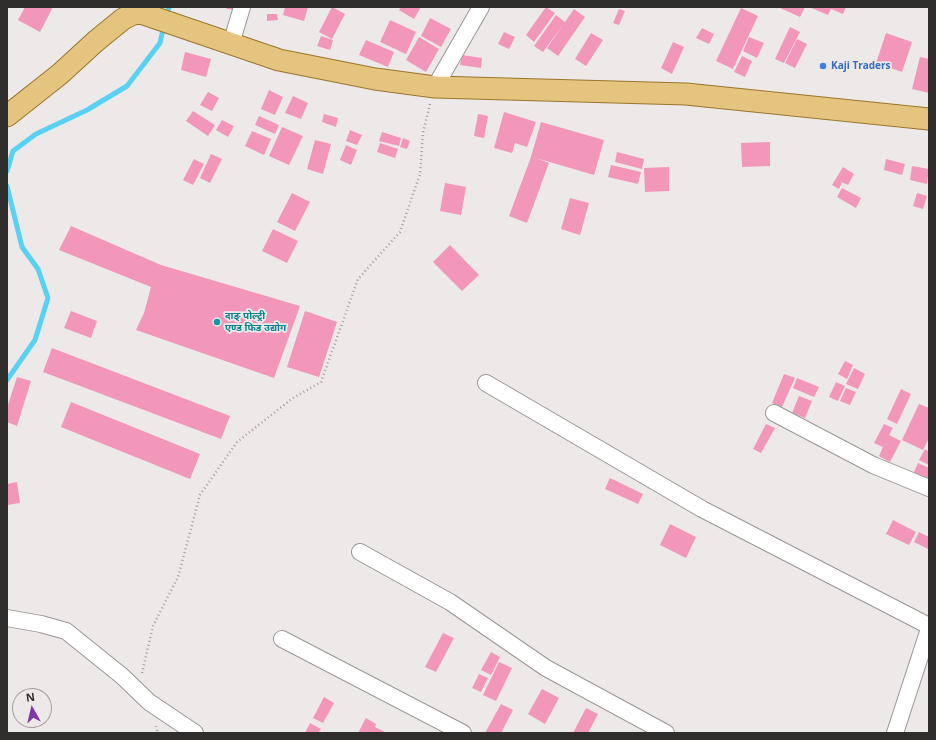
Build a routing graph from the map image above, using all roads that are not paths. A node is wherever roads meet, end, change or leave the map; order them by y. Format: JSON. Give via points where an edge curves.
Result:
{"nodes":[{"id":1,"x":242,"y":7,"type":"edge"},
{"id":2,"x":481,"y":7,"type":"edge"},
{"id":3,"x":139,"y":12,"type":"edge"},
{"id":4,"x":223,"y":41,"type":"junction"},
{"id":5,"x":435,"y":87,"type":"junction"},
{"id":6,"x":7,"y":116,"type":"edge"},
{"id":7,"x":929,"y":119,"type":"edge"},
{"id":8,"x":486,"y":383,"type":"dead end"},
{"id":9,"x":774,"y":413,"type":"dead end"},
{"id":10,"x":929,"y":488,"type":"edge"},
{"id":11,"x":360,"y":552,"type":"dead end"},
{"id":12,"x":7,"y":618,"type":"edge"},
{"id":13,"x":929,"y":626,"type":"edge"},
{"id":14,"x":929,"y":629,"type":"edge"},
{"id":15,"x":282,"y":639,"type":"dead end"},
{"id":16,"x":194,"y":733,"type":"edge"},
{"id":17,"x":463,"y":733,"type":"edge"},
{"id":18,"x":666,"y":733,"type":"edge"},
{"id":19,"x":895,"y":733,"type":"edge"}],
"edges":[{"from":1,"to":4,"type":"street"},
{"from":2,"to":5,"type":"street"},
{"from":3,"to":4,"type":"main road"},
{"from":3,"to":6,"type":"main road","via":[[123,19]]},
{"from":4,"to":5,"type":"main road","via":[[279,60],[375,79]]},
{"from":5,"to":7,"type":"main road","via":[[686,94]]},
{"from":8,"to":13,"type":"street","via":[[702,509]]},
{"from":9,"to":10,"type":"street","via":[[873,465]]},
{"from":11,"to":18,"type":"street","via":[[450,602],[546,668]]},
{"from":12,"to":16,"type":"street","via":[[66,631],[122,676],[149,702]]},
{"from":14,"to":19,"type":"street"},
{"from":15,"to":17,"type":"street"}]}
